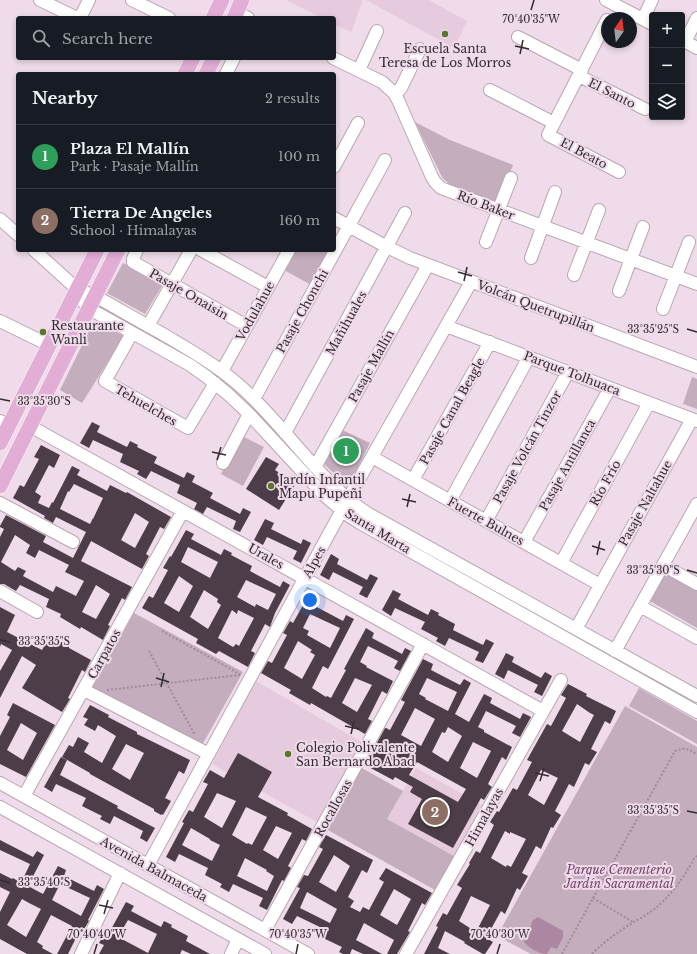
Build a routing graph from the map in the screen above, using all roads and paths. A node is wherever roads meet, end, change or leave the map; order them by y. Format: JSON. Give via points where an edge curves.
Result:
{"nodes":[{"id":1,"x":40,"y":0,"type":"edge"},
{"id":2,"x":89,"y":0,"type":"edge"},
{"id":3,"x":132,"y":0,"type":"edge"},
{"id":4,"x":222,"y":0,"type":"edge"},
{"id":5,"x":652,"y":0,"type":"edge"},
{"id":6,"x":611,"y":2,"type":"edge"},
{"id":7,"x":609,"y":12,"type":"edge"},
{"id":8,"x":72,"y":16,"type":"edge"},
{"id":9,"x":81,"y":16,"type":"edge"},
{"id":10,"x":165,"y":16,"type":"edge"},
{"id":11,"x":214,"y":16,"type":"edge"},
{"id":12,"x":697,"y":18,"type":"edge"},
{"id":13,"x":647,"y":22,"type":"edge"},
{"id":14,"x":377,"y":31,"type":"dead end"},
{"id":15,"x":601,"y":32,"type":"edge"},
{"id":16,"x":518,"y":38,"type":"dead end"},
{"id":17,"x":685,"y":38,"type":"edge"},
{"id":18,"x":685,"y":42,"type":"edge"},
{"id":19,"x":697,"y":48,"type":"edge"},
{"id":20,"x":420,"y":49,"type":"dead end"},
{"id":21,"x":336,"y":59,"type":"edge"},
{"id":22,"x":192,"y":60,"type":"edge"},
{"id":23,"x":213,"y":60,"type":"edge"},
{"id":24,"x":233,"y":60,"type":"edge"},
{"id":25,"x":359,"y":70,"type":"junction"},
{"id":26,"x":186,"y":72,"type":"edge"},
{"id":27,"x":207,"y":72,"type":"edge"},
{"id":28,"x":227,"y":72,"type":"edge"},
{"id":29,"x":580,"y":73,"type":"junction"},
{"id":30,"x":490,"y":90,"type":"dead end"},
{"id":31,"x":395,"y":95,"type":"junction"},
{"id":32,"x":645,"y":109,"type":"dead end"},
{"id":33,"x":358,"y":123,"type":"dead end"},
{"id":34,"x":554,"y":124,"type":"junction"},
{"id":35,"x":386,"y":160,"type":"dead end"},
{"id":36,"x":336,"y":163,"type":"edge"},
{"id":37,"x":619,"y":172,"type":"dead end"},
{"id":38,"x":511,"y":178,"type":"dead end"},
{"id":39,"x":555,"y":192,"type":"dead end"},
{"id":40,"x":499,"y":210,"type":"junction"},
{"id":41,"x":600,"y":210,"type":"dead end"},
{"id":42,"x":405,"y":213,"type":"dead end"},
{"id":43,"x":0,"y":219,"type":"edge"},
{"id":44,"x":336,"y":219,"type":"edge"},
{"id":45,"x":349,"y":226,"type":"junction"},
{"id":46,"x":543,"y":226,"type":"junction"},
{"id":47,"x":643,"y":227,"type":"dead end"},
{"id":48,"x":16,"y":234,"type":"edge"},
{"id":49,"x":486,"y":242,"type":"dead end"},
{"id":50,"x":689,"y":242,"type":"dead end"},
{"id":51,"x":587,"y":243,"type":"junction"},
{"id":52,"x":387,"y":247,"type":"junction"},
{"id":53,"x":336,"y":250,"type":"edge"},
{"id":54,"x":36,"y":252,"type":"edge"},
{"id":55,"x":96,"y":252,"type":"edge"},
{"id":56,"x":117,"y":252,"type":"edge"},
{"id":57,"x":190,"y":252,"type":"edge"},
{"id":58,"x":205,"y":252,"type":"edge"},
{"id":59,"x":287,"y":252,"type":"edge"},
{"id":60,"x":335,"y":252,"type":"edge"},
{"id":61,"x":135,"y":255,"type":"edge"},
{"id":62,"x":531,"y":258,"type":"dead end"},
{"id":63,"x":631,"y":259,"type":"junction"},
{"id":64,"x":428,"y":265,"type":"junction"},
{"id":65,"x":574,"y":275,"type":"dead end"},
{"id":66,"x":676,"y":276,"type":"junction"},
{"id":67,"x":471,"y":282,"type":"junction"},
{"id":68,"x":172,"y":284,"type":"junction"},
{"id":69,"x":697,"y":284,"type":"edge"},
{"id":70,"x":268,"y":287,"type":"junction"},
{"id":71,"x":77,"y":289,"type":"junction"},
{"id":72,"x":619,"y":291,"type":"dead end"},
{"id":73,"x":92,"y":302,"type":"junction"},
{"id":74,"x":663,"y":309,"type":"dead end"},
{"id":75,"x":0,"y":321,"type":"edge"},
{"id":76,"x":148,"y":326,"type":"junction"},
{"id":77,"x":247,"y":326,"type":"junction"},
{"id":78,"x":446,"y":326,"type":"junction"},
{"id":79,"x":132,"y":333,"type":"junction"},
{"id":80,"x":490,"y":342,"type":"junction"},
{"id":81,"x":49,"y":345,"type":"junction"},
{"id":82,"x":529,"y":357,"type":"junction"},
{"id":83,"x":697,"y":367,"type":"edge"},
{"id":84,"x":222,"y":371,"type":"junction"},
{"id":85,"x":568,"y":372,"type":"junction"},
{"id":86,"x":215,"y":383,"type":"junction"},
{"id":87,"x":610,"y":388,"type":"junction"},
{"id":88,"x":254,"y":399,"type":"junction"},
{"id":89,"x":649,"y":403,"type":"junction"},
{"id":90,"x":249,"y":414,"type":"junction"},
{"id":91,"x":694,"y":420,"type":"edge"},
{"id":92,"x":4,"y":423,"type":"edge"},
{"id":93,"x":30,"y":426,"type":"junction"},
{"id":94,"x":285,"y":433,"type":"junction"},
{"id":95,"x":0,"y":443,"type":"edge"},
{"id":96,"x":372,"y":457,"type":"junction"},
{"id":97,"x":223,"y":463,"type":"dead end"},
{"id":98,"x":315,"y":467,"type":"junction"},
{"id":99,"x":413,"y":480,"type":"junction"},
{"id":100,"x":0,"y":486,"type":"edge"},
{"id":101,"x":348,"y":499,"type":"junction"},
{"id":102,"x":450,"y":501,"type":"junction"},
{"id":103,"x":0,"y":503,"type":"edge"},
{"id":104,"x":697,"y":504,"type":"edge"},
{"id":105,"x":183,"y":510,"type":"junction"},
{"id":106,"x":342,"y":510,"type":"junction"},
{"id":107,"x":486,"y":521,"type":"junction"},
{"id":108,"x":692,"y":526,"type":"edge"},
{"id":109,"x":73,"y":542,"type":"dead end"},
{"id":110,"x":524,"y":542,"type":"junction"},
{"id":111,"x":561,"y":563,"type":"junction"},
{"id":112,"x":663,"y":565,"type":"junction"},
{"id":113,"x":305,"y":578,"type":"junction"},
{"id":114,"x":697,"y":584,"type":"edge"},
{"id":115,"x":600,"y":585,"type":"junction"},
{"id":116,"x":0,"y":590,"type":"edge"},
{"id":117,"x":640,"y":606,"type":"junction"},
{"id":118,"x":37,"y":612,"type":"dead end"},
{"id":119,"x":576,"y":629,"type":"junction"},
{"id":120,"x":162,"y":632,"type":"dead end"},
{"id":121,"x":697,"y":638,"type":"edge"},
{"id":122,"x":423,"y":644,"type":"junction"},
{"id":123,"x":615,"y":650,"type":"junction"},
{"id":124,"x":149,"y":651,"type":"dead end"},
{"id":125,"x":561,"y":680,"type":"dead end"},
{"id":126,"x":167,"y":683,"type":"junction"},
{"id":127,"x":86,"y":691,"type":"junction"},
{"id":128,"x":697,"y":696,"type":"edge"},
{"id":129,"x":543,"y":711,"type":"junction"},
{"id":130,"x":697,"y":712,"type":"edge"},
{"id":131,"x":207,"y":753,"type":"junction"},
{"id":132,"x":697,"y":754,"type":"edge"},
{"id":133,"x":0,"y":783,"type":"edge"},
{"id":134,"x":24,"y":796,"type":"junction"},
{"id":135,"x":0,"y":807,"type":"edge"},
{"id":136,"x":697,"y":856,"type":"edge"},
{"id":137,"x":148,"y":865,"type":"junction"},
{"id":138,"x":120,"y":873,"type":"junction"},
{"id":139,"x":593,"y":898,"type":"junction"},
{"id":140,"x":633,"y":922,"type":"junction"},
{"id":141,"x":266,"y":930,"type":"junction"},
{"id":142,"x":238,"y":939,"type":"junction"},
{"id":143,"x":81,"y":954,"type":"edge"},
{"id":144,"x":231,"y":954,"type":"edge"},
{"id":145,"x":265,"y":954,"type":"edge"},
{"id":146,"x":308,"y":954,"type":"edge"},
{"id":147,"x":406,"y":954,"type":"edge"},
{"id":148,"x":562,"y":954,"type":"edge"},
{"id":149,"x":592,"y":954,"type":"edge"}],
"edges":[{"from":1,"to":8,"type":"street"},
{"from":2,"to":9,"type":"street"},
{"from":3,"to":10,"type":"street"},
{"from":4,"to":11,"type":"main road"},
{"from":5,"to":13,"type":"street"},
{"from":6,"to":7,"type":"street"},
{"from":6,"to":13,"type":"street"},
{"from":12,"to":17,"type":"street"},
{"from":14,"to":25,"type":"street"},
{"from":15,"to":29,"type":"street"},
{"from":16,"to":29,"type":"street","name":"El Santo"},
{"from":18,"to":19,"type":"street"},
{"from":20,"to":31,"type":"street"},
{"from":21,"to":25,"type":"street","name":"Río Baker"},
{"from":22,"to":26,"type":"main road"},
{"from":23,"to":27,"type":"main road"},
{"from":24,"to":28,"type":"street"},
{"from":25,"to":31,"type":"street","name":"Río Baker","via":[[388,86]]},
{"from":29,"to":32,"type":"street","name":"El Santo"},
{"from":29,"to":34,"type":"street"},
{"from":30,"to":34,"type":"street","name":"El Beato"},
{"from":31,"to":40,"type":"street","name":"Río Baker","via":[[435,182],[444,189]]},
{"from":33,"to":36,"type":"street"},
{"from":34,"to":37,"type":"street","name":"El Beato","via":[[548,135]]},
{"from":35,"to":45,"type":"street","name":"Pasaje Chonchi"},
{"from":38,"to":40,"type":"street"},
{"from":39,"to":46,"type":"street"},
{"from":40,"to":46,"type":"street","name":"Río Baker"},
{"from":40,"to":49,"type":"street"},
{"from":41,"to":51,"type":"street"},
{"from":42,"to":52,"type":"street","name":"Mañihuales"},
{"from":43,"to":48,"type":"street"},
{"from":44,"to":45,"type":"street","name":"Volcán Quetrupillán"},
{"from":45,"to":52,"type":"street","name":"Volcán Quetrupillán"},
{"from":45,"to":53,"type":"street","name":"Pasaje Chonchi"},
{"from":46,"to":51,"type":"street","name":"Río Baker"},
{"from":46,"to":62,"type":"street"},
{"from":47,"to":63,"type":"street"},
{"from":50,"to":66,"type":"street"},
{"from":51,"to":63,"type":"street","name":"Río Baker"},
{"from":51,"to":65,"type":"street"},
{"from":52,"to":64,"type":"street","name":"Volcán Quetrupillán"},
{"from":52,"to":94,"type":"street","name":"Mañihuales"},
{"from":54,"to":71,"type":"street","name":"Santa Marta"},
{"from":55,"to":71,"type":"main road"},
{"from":56,"to":73,"type":"main road"},
{"from":57,"to":68,"type":"street"},
{"from":58,"to":70,"type":"street"},
{"from":59,"to":70,"type":"street","name":"Vodulahue"},
{"from":60,"to":88,"type":"street","name":"Pasaje Chonchi"},
{"from":61,"to":68,"type":"street","name":"Pasaje Onaisin","via":[[135,263]]},
{"from":63,"to":66,"type":"street","name":"Río Baker"},
{"from":63,"to":72,"type":"street"},
{"from":64,"to":67,"type":"street","name":"Volcán Quetrupillán"},
{"from":64,"to":98,"type":"street","name":"Pasaje Mallín"},
{"from":66,"to":69,"type":"street","name":"Río Baker"},
{"from":66,"to":74,"type":"street"},
{"from":67,"to":78,"type":"street","name":"Alpes"},
{"from":67,"to":83,"type":"street","name":"Volcán Quetrupillán"},
{"from":68,"to":76,"type":"street"},
{"from":68,"to":77,"type":"street","name":"Pasaje Onaisin"},
{"from":70,"to":77,"type":"street","name":"Vodulahue"},
{"from":71,"to":73,"type":"street","name":"Santa Marta","via":[[81,299]]},
{"from":71,"to":81,"type":"main road"},
{"from":73,"to":76,"type":"street","name":"Santa Marta"},
{"from":73,"to":79,"type":"street","name":"Santa Marta"},
{"from":73,"to":93,"type":"main road"},
{"from":75,"to":81,"type":"street"},
{"from":76,"to":84,"type":"street","name":"Santa Marta","via":[[192,350]]},
{"from":77,"to":84,"type":"street","name":"Vodulahue"},
{"from":78,"to":80,"type":"street","name":"Parque Tolhuaca"},
{"from":78,"to":96,"type":"street","name":"Alpes"},
{"from":79,"to":86,"type":"street","name":"Santa Marta","via":[[190,365]]},
{"from":79,"to":86,"type":"street","name":"Tehuelches","via":[[105,381],[188,428]]},
{"from":80,"to":82,"type":"street","name":"Parque Tolhuaca"},
{"from":80,"to":99,"type":"street","name":"Pasaje Canal Beagle"},
{"from":81,"to":92,"type":"main road"},
{"from":82,"to":85,"type":"street","name":"Parque Tolhuaca"},
{"from":82,"to":102,"type":"street"},
{"from":84,"to":88,"type":"street","name":"Santa Marta"},
{"from":85,"to":87,"type":"street","name":"Parque Tolhuaca"},
{"from":85,"to":107,"type":"street","name":"Pasaje Volcán Tinzor"},
{"from":86,"to":90,"type":"street","name":"Santa Marta"},
{"from":87,"to":89,"type":"street","name":"Parque Tolhuaca"},
{"from":87,"to":110,"type":"street","name":"Pasaje Antillanca"},
{"from":88,"to":94,"type":"street","name":"Santa Marta"},
{"from":89,"to":91,"type":"street","name":"Parque Tolhuaca"},
{"from":89,"to":111,"type":"street","name":"Río Frío"},
{"from":90,"to":97,"type":"street"},
{"from":90,"to":106,"type":"street","name":"Santa Marta","via":[[325,496]]},
{"from":91,"to":115,"type":"street","name":"Pasaje Naltahue"},
{"from":92,"to":95,"type":"main road"},
{"from":93,"to":100,"type":"main road"},
{"from":93,"to":105,"type":"street","name":"Urales"},
{"from":94,"to":98,"type":"street","name":"Santa Marta"},
{"from":96,"to":99,"type":"street","name":"Fuerte Bulnes"},
{"from":96,"to":101,"type":"street","name":"Alpes"},
{"from":98,"to":101,"type":"street","name":"Santa Marta"},
{"from":99,"to":102,"type":"street","name":"Fuerte Bulnes"},
{"from":101,"to":106,"type":"street","name":"Alpes"},
{"from":101,"to":119,"type":"street","name":"Santa Marta","via":[[367,513]]},
{"from":102,"to":107,"type":"street","name":"Fuerte Bulnes"},
{"from":103,"to":109,"type":"street"},
{"from":104,"to":108,"type":"street"},
{"from":105,"to":113,"type":"street","name":"Urales"},
{"from":105,"to":127,"type":"street","name":"Carpatos"},
{"from":106,"to":113,"type":"street","name":"Alpes"},
{"from":106,"to":130,"type":"street","name":"Santa Marta","via":[[367,527]]},
{"from":107,"to":110,"type":"street","name":"Fuerte Bulnes"},
{"from":108,"to":112,"type":"street"},
{"from":110,"to":111,"type":"street","name":"Fuerte Bulnes"},
{"from":111,"to":115,"type":"street","name":"Fuerte Bulnes"},
{"from":112,"to":114,"type":"street"},
{"from":112,"to":117,"type":"street"},
{"from":113,"to":122,"type":"street","name":"Urales"},
{"from":113,"to":131,"type":"street","name":"Alpes"},
{"from":115,"to":119,"type":"street","name":"Pasaje Naltahue"},
{"from":116,"to":118,"type":"street"},
{"from":117,"to":121,"type":"street"},
{"from":117,"to":123,"type":"street"},
{"from":119,"to":123,"type":"street","name":"Santa Marta"},
{"from":120,"to":126,"type":"path","via":[[241,674]]},
{"from":122,"to":129,"type":"street","name":"Urales"},
{"from":122,"to":141,"type":"street","name":"Rocallosas"},
{"from":123,"to":128,"type":"street","name":"Santa Marta"},
{"from":124,"to":126,"type":"path"},
{"from":125,"to":129,"type":"street","name":"Himalayas"},
{"from":126,"to":127,"type":"path"},
{"from":126,"to":131,"type":"path"},
{"from":127,"to":131,"type":"street"},
{"from":127,"to":134,"type":"street","name":"Carpatos"},
{"from":129,"to":147,"type":"street","name":"Himalayas"},
{"from":131,"to":137,"type":"street","name":"Alpes"},
{"from":132,"to":139,"type":"path","via":[[689,749],[681,748],[675,751]]},
{"from":133,"to":134,"type":"street","name":"Avenida Balmaceda"},
{"from":134,"to":137,"type":"street","name":"Avenida Balmaceda"},
{"from":135,"to":138,"type":"street","name":"Avenida Balmaceda"},
{"from":136,"to":140,"type":"path","via":[[664,900]]},
{"from":137,"to":141,"type":"street","name":"Avenida Balmaceda"},
{"from":138,"to":142,"type":"street","name":"Avenida Balmaceda"},
{"from":138,"to":143,"type":"street"},
{"from":139,"to":140,"type":"path"},
{"from":139,"to":148,"type":"path"},
{"from":140,"to":149,"type":"path"},
{"from":141,"to":146,"type":"street","name":"Avenida Balmaceda"},
{"from":142,"to":144,"type":"street"},
{"from":142,"to":145,"type":"street","name":"Avenida Balmaceda"}]}
